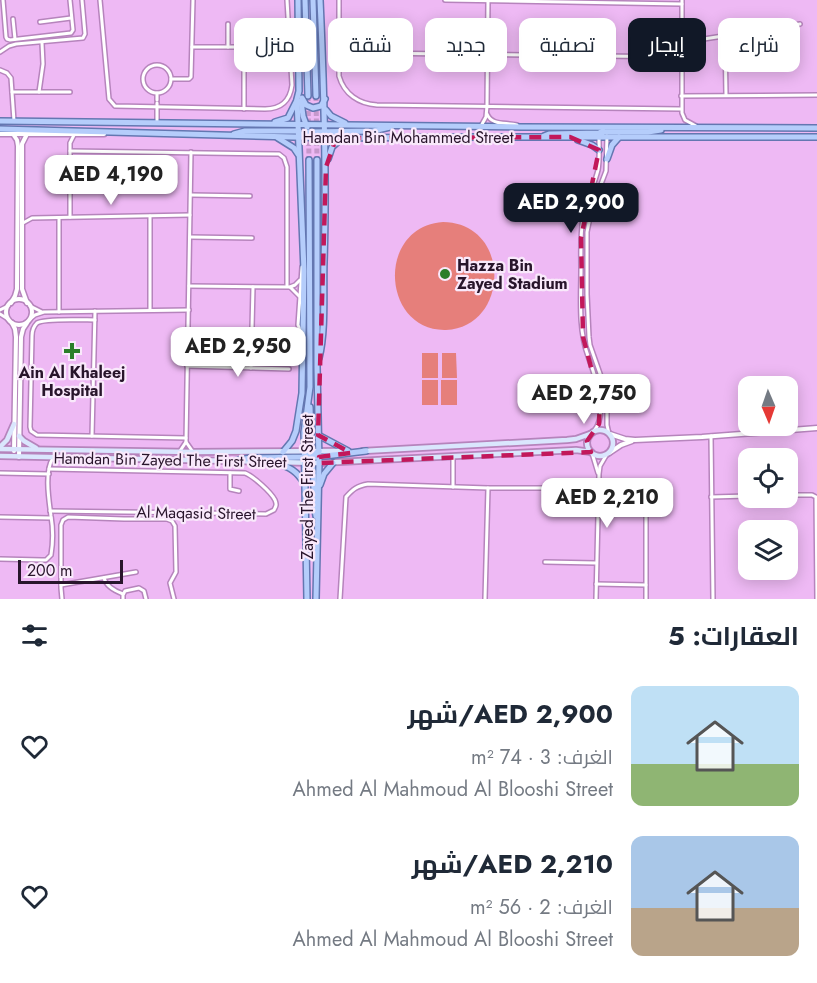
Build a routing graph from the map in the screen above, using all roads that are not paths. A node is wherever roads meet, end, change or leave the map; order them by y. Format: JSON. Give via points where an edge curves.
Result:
{"nodes":[{"id":1,"x":3,"y":0,"type":"edge"},
{"id":2,"x":70,"y":0,"type":"edge"},
{"id":3,"x":82,"y":0,"type":"edge"},
{"id":4,"x":100,"y":0,"type":"edge"},
{"id":5,"x":193,"y":0,"type":"edge"},
{"id":6,"x":287,"y":0,"type":"edge"},
{"id":7,"x":298,"y":0,"type":"edge"},
{"id":8,"x":305,"y":0,"type":"edge"},
{"id":9,"x":313,"y":0,"type":"edge"},
{"id":10,"x":320,"y":0,"type":"edge"},
{"id":11,"x":339,"y":0,"type":"edge"},
{"id":12,"x":445,"y":0,"type":"edge"},
{"id":13,"x":488,"y":0,"type":"edge"},
{"id":14,"x":655,"y":2,"type":"edge"},
{"id":15,"x":682,"y":2,"type":"edge"},
{"id":16,"x":71,"y":18,"type":"junction"},
{"id":17,"x":288,"y":18,"type":"edge"},
{"id":18,"x":488,"y":18,"type":"edge"},
{"id":19,"x":682,"y":18,"type":"edge"},
{"id":20,"x":13,"y":19,"type":"dead end"},
{"id":21,"x":40,"y":22,"type":"dead end"},
{"id":22,"x":228,"y":24,"type":"dead end"},
{"id":23,"x":15,"y":39,"type":"junction"},
{"id":24,"x":42,"y":42,"type":"junction"},
{"id":25,"x":234,"y":46,"type":"edge"},
{"id":26,"x":192,"y":47,"type":"junction"},
{"id":27,"x":228,"y":47,"type":"junction"},
{"id":28,"x":0,"y":52,"type":"edge"},
{"id":29,"x":507,"y":54,"type":"edge"},
{"id":30,"x":628,"y":56,"type":"edge"},
{"id":31,"x":0,"y":70,"type":"edge"},
{"id":32,"x":244,"y":72,"type":"edge"},
{"id":33,"x":291,"y":72,"type":"edge"},
{"id":34,"x":487,"y":72,"type":"edge"},
{"id":35,"x":681,"y":72,"type":"edge"},
{"id":36,"x":726,"y":72,"type":"edge"},
{"id":37,"x":171,"y":79,"type":"junction"},
{"id":38,"x":299,"y":91,"type":"junction"},
{"id":39,"x":12,"y":92,"type":"junction"},
{"id":40,"x":39,"y":92,"type":"junction"},
{"id":41,"x":70,"y":92,"type":"dead end"},
{"id":42,"x":157,"y":93,"type":"junction"},
{"id":43,"x":817,"y":95,"type":"edge"},
{"id":44,"x":308,"y":96,"type":"tunnel mouth"},
{"id":45,"x":315,"y":96,"type":"tunnel mouth"},
{"id":46,"x":681,"y":96,"type":"junction"},
{"id":47,"x":726,"y":96,"type":"junction"},
{"id":48,"x":297,"y":99,"type":"junction"},
{"id":49,"x":325,"y":99,"type":"junction"},
{"id":50,"x":157,"y":103,"type":"junction"},
{"id":51,"x":487,"y":106,"type":"junction"},
{"id":52,"x":244,"y":109,"type":"junction"},
{"id":53,"x":325,"y":109,"type":"junction"},
{"id":54,"x":681,"y":109,"type":"junction"},
{"id":55,"x":486,"y":112,"type":"junction"},
{"id":56,"x":0,"y":121,"type":"edge"},
{"id":57,"x":14,"y":121,"type":"junction"},
{"id":58,"x":157,"y":123,"type":"junction"},
{"id":59,"x":272,"y":123,"type":"junction"},
{"id":60,"x":349,"y":125,"type":"junction"},
{"id":61,"x":394,"y":126,"type":"junction"},
{"id":62,"x":481,"y":126,"type":"junction"},
{"id":63,"x":521,"y":127,"type":"junction"},
{"id":64,"x":700,"y":128,"type":"junction"},
{"id":65,"x":817,"y":128,"type":"edge"},
{"id":66,"x":308,"y":129,"type":"junction"},
{"id":67,"x":0,"y":131,"type":"edge"},
{"id":68,"x":298,"y":131,"type":"junction"},
{"id":69,"x":325,"y":131,"type":"junction"},
{"id":70,"x":122,"y":132,"type":"junction"},
{"id":71,"x":599,"y":132,"type":"junction"},
{"id":72,"x":607,"y":132,"type":"junction"},
{"id":73,"x":13,"y":134,"type":"junction"},
{"id":74,"x":27,"y":134,"type":"junction"},
{"id":75,"x":64,"y":135,"type":"junction"},
{"id":76,"x":74,"y":135,"type":"junction"},
{"id":77,"x":230,"y":136,"type":"junction"},
{"id":78,"x":273,"y":136,"type":"junction"},
{"id":79,"x":543,"y":137,"type":"junction"},
{"id":80,"x":570,"y":137,"type":"junction"},
{"id":81,"x":619,"y":137,"type":"junction"},
{"id":82,"x":817,"y":137,"type":"edge"},
{"id":83,"x":343,"y":138,"type":"junction"},
{"id":84,"x":70,"y":143,"type":"junction"},
{"id":85,"x":599,"y":150,"type":"junction"},
{"id":86,"x":70,"y":151,"type":"junction"},
{"id":87,"x":192,"y":152,"type":"junction"},
{"id":88,"x":300,"y":156,"type":"junction"},
{"id":89,"x":607,"y":159,"type":"junction"},
{"id":90,"x":309,"y":160,"type":"tunnel mouth"},
{"id":91,"x":317,"y":160,"type":"tunnel mouth"},
{"id":92,"x":326,"y":166,"type":"junction"},
{"id":93,"x":191,"y":195,"type":"junction"},
{"id":94,"x":250,"y":196,"type":"dead end"},
{"id":95,"x":23,"y":214,"type":"junction"},
{"id":96,"x":190,"y":215,"type":"junction"},
{"id":97,"x":150,"y":216,"type":"junction"},
{"id":98,"x":32,"y":218,"type":"junction"},
{"id":99,"x":59,"y":218,"type":"junction"},
{"id":100,"x":70,"y":218,"type":"junction"},
{"id":101,"x":22,"y":223,"type":"junction"},
{"id":102,"x":190,"y":237,"type":"junction"},
{"id":103,"x":252,"y":238,"type":"dead end"},
{"id":104,"x":303,"y":254,"type":"junction"},
{"id":105,"x":300,"y":280,"type":"junction"},
{"id":106,"x":189,"y":286,"type":"junction"},
{"id":107,"x":253,"y":286,"type":"junction"},
{"id":108,"x":288,"y":286,"type":"junction"},
{"id":109,"x":299,"y":296,"type":"junction"},
{"id":110,"x":10,"y":304,"type":"junction"},
{"id":111,"x":29,"y":304,"type":"junction"},
{"id":112,"x":150,"y":310,"type":"junction"},
{"id":113,"x":189,"y":310,"type":"junction"},
{"id":114,"x":95,"y":311,"type":"junction"},
{"id":115,"x":0,"y":312,"type":"edge"},
{"id":116,"x":44,"y":312,"type":"junction"},
{"id":117,"x":59,"y":312,"type":"junction"},
{"id":118,"x":8,"y":319,"type":"junction"},
{"id":119,"x":95,"y":320,"type":"junction"},
{"id":120,"x":28,"y":321,"type":"junction"},
{"id":121,"x":12,"y":323,"type":"junction"},
{"id":122,"x":303,"y":333,"type":"junction"},
{"id":123,"x":187,"y":366,"type":"junction"},
{"id":124,"x":317,"y":367,"type":"junction"},
{"id":125,"x":251,"y":368,"type":"junction"},
{"id":126,"x":289,"y":369,"type":"dead end"},
{"id":127,"x":20,"y":372,"type":"junction"},
{"id":128,"x":31,"y":376,"type":"junction"},
{"id":129,"x":31,"y":382,"type":"junction"},
{"id":130,"x":20,"y":386,"type":"junction"},
{"id":131,"x":310,"y":387,"type":"junction"},
{"id":132,"x":302,"y":393,"type":"junction"},
{"id":133,"x":14,"y":424,"type":"junction"},
{"id":134,"x":817,"y":428,"type":"edge"},
{"id":135,"x":304,"y":432,"type":"junction"},
{"id":136,"x":592,"y":433,"type":"junction"},
{"id":137,"x":610,"y":434,"type":"junction"},
{"id":138,"x":318,"y":435,"type":"junction"},
{"id":139,"x":19,"y":436,"type":"junction"},
{"id":140,"x":92,"y":436,"type":"junction"},
{"id":141,"x":711,"y":436,"type":"junction"},
{"id":142,"x":186,"y":440,"type":"junction"},
{"id":143,"x":635,"y":440,"type":"junction"},
{"id":144,"x":0,"y":448,"type":"edge"},
{"id":145,"x":16,"y":449,"type":"junction"},
{"id":146,"x":39,"y":450,"type":"junction"},
{"id":147,"x":179,"y":451,"type":"junction"},
{"id":148,"x":348,"y":451,"type":"junction"},
{"id":149,"x":366,"y":451,"type":"junction"},
{"id":150,"x":193,"y":452,"type":"junction"},
{"id":151,"x":283,"y":452,"type":"junction"},
{"id":152,"x":592,"y":453,"type":"junction"},
{"id":153,"x":608,"y":454,"type":"junction"},
{"id":154,"x":0,"y":456,"type":"edge"},
{"id":155,"x":453,"y":456,"type":"junction"},
{"id":156,"x":16,"y":457,"type":"junction"},
{"id":157,"x":41,"y":457,"type":"junction"},
{"id":158,"x":53,"y":457,"type":"junction"},
{"id":159,"x":312,"y":457,"type":"junction"},
{"id":160,"x":236,"y":461,"type":"junction"},
{"id":161,"x":277,"y":463,"type":"junction"},
{"id":162,"x":333,"y":463,"type":"junction"},
{"id":163,"x":49,"y":469,"type":"junction"},
{"id":164,"x":230,"y":472,"type":"junction"},
{"id":165,"x":0,"y":473,"type":"edge"},
{"id":166,"x":599,"y":474,"type":"junction"},
{"id":167,"x":305,"y":484,"type":"junction"},
{"id":168,"x":646,"y":486,"type":"dead end"},
{"id":169,"x":453,"y":487,"type":"junction"},
{"id":170,"x":488,"y":488,"type":"junction"},
{"id":171,"x":598,"y":488,"type":"junction"},
{"id":172,"x":319,"y":489,"type":"junction"},
{"id":173,"x":239,"y":491,"type":"dead end"},
{"id":174,"x":798,"y":495,"type":"edge"},
{"id":175,"x":738,"y":496,"type":"edge"},
{"id":176,"x":711,"y":497,"type":"junction"},
{"id":177,"x":50,"y":510,"type":"junction"},
{"id":178,"x":817,"y":511,"type":"edge"},
{"id":179,"x":0,"y":517,"type":"edge"},
{"id":180,"x":51,"y":518,"type":"junction"},
{"id":181,"x":318,"y":525,"type":"junction"},
{"id":182,"x":0,"y":559,"type":"edge"},
{"id":183,"x":544,"y":562,"type":"dead end"},
{"id":184,"x":596,"y":563,"type":"junction"},
{"id":185,"x":136,"y":572,"type":"dead end"},
{"id":186,"x":104,"y":578,"type":"junction"},
{"id":187,"x":596,"y":584,"type":"junction"},
{"id":188,"x":61,"y":585,"type":"junction"},
{"id":189,"x":646,"y":585,"type":"junction"},
{"id":190,"x":123,"y":594,"type":"junction"},
{"id":191,"x":62,"y":599,"type":"edge"},
{"id":192,"x":123,"y":599,"type":"edge"},
{"id":193,"x":146,"y":599,"type":"edge"},
{"id":194,"x":174,"y":599,"type":"edge"},
{"id":195,"x":307,"y":599,"type":"edge"},
{"id":196,"x":316,"y":599,"type":"edge"},
{"id":197,"x":340,"y":599,"type":"edge"},
{"id":198,"x":485,"y":599,"type":"edge"},
{"id":199,"x":596,"y":599,"type":"edge"},
{"id":200,"x":646,"y":599,"type":"edge"},
{"id":201,"x":713,"y":599,"type":"edge"},
{"id":202,"x":817,"y":599,"type":"edge"}],
"edges":[{"from":1,"to":23,"type":"street","via":[[6,38]]},
{"from":2,"to":16,"type":"street"},
{"from":3,"to":24,"type":"street","via":[[84,37]]},
{"from":4,"to":50,"type":"street","via":[[110,102],[118,107]]},
{"from":5,"to":26,"type":"street"},
{"from":6,"to":17,"type":"street"},
{"from":7,"to":38,"type":"main road"},
{"from":8,"to":44,"type":"main road"},
{"from":9,"to":45,"type":"main road"},
{"from":10,"to":49,"type":"main road"},
{"from":11,"to":51,"type":"street","via":[[339,76],[354,97],[377,105]]},
{"from":12,"to":13,"type":"street"},
{"from":13,"to":14,"type":"street"},
{"from":13,"to":18,"type":"street"},
{"from":14,"to":15,"type":"street"},
{"from":15,"to":19,"type":"street"},
{"from":16,"to":21,"type":"street"},
{"from":16,"to":23,"type":"street","via":[[70,34]]},
{"from":20,"to":23,"type":"street"},
{"from":22,"to":27,"type":"street"},
{"from":24,"to":28,"type":"street","via":[[13,45]]},
{"from":24,"to":40,"type":"street"},
{"from":25,"to":27,"type":"street"},
{"from":26,"to":27,"type":"street"},
{"from":26,"to":37,"type":"street","via":[[191,78]]},
{"from":29,"to":30,"type":"street"},
{"from":31,"to":39,"type":"street","via":[[10,76]]},
{"from":32,"to":52,"type":"street"},
{"from":33,"to":52,"type":"street","via":[[292,88],[284,104],[273,109]]},
{"from":34,"to":51,"type":"street"},
{"from":35,"to":46,"type":"street"},
{"from":36,"to":47,"type":"street"},
{"from":37,"to":42,"type":"street","via":[[167,89]]},
{"from":37,"to":42,"type":"street","via":[[162,66],[147,68],[143,84]]},
{"from":38,"to":48,"type":"main road"},
{"from":38,"to":49,"type":"main road","via":[[310,108],[319,107]]},
{"from":38,"to":66,"type":"main road"},
{"from":39,"to":40,"type":"street"},
{"from":39,"to":57,"type":"street"},
{"from":40,"to":41,"type":"street"},
{"from":42,"to":50,"type":"street"},
{"from":43,"to":47,"type":"street"},
{"from":46,"to":47,"type":"street"},
{"from":46,"to":54,"type":"street"},
{"from":48,"to":59,"type":"main road","via":[[288,118]]},
{"from":48,"to":68,"type":"main road"},
{"from":49,"to":53,"type":"main road"},
{"from":50,"to":52,"type":"street"},
{"from":50,"to":58,"type":"street"},
{"from":51,"to":54,"type":"street"},
{"from":51,"to":55,"type":"street"},
{"from":53,"to":60,"type":"main road"},
{"from":53,"to":69,"type":"main road"},
{"from":54,"to":64,"type":"street","via":[[685,120]]},
{"from":55,"to":62,"type":"street"},
{"from":55,"to":63,"type":"street","via":[[492,122]]},
{"from":56,"to":57,"type":"main road","name":"Hamdan Bin Mohammed Street"},
{"from":57,"to":58,"type":"main road","name":"Hamdan Bin Mohammed Street"},
{"from":58,"to":59,"type":"main road","name":"Hamdan Bin Mohammed Street"},
{"from":59,"to":68,"type":"main road","name":"Hamdan Bin Mohammed Street"},
{"from":60,"to":61,"type":"main road","name":"Hamdan Bin Mohammed Street"},
{"from":60,"to":69,"type":"main road","name":"Hamdan Bin Mohammed Street"},
{"from":61,"to":62,"type":"main road","name":"Hamdan Bin Mohammed Street"},
{"from":61,"to":69,"type":"main road","via":[[373,131]]},
{"from":62,"to":63,"type":"main road","name":"Hamdan Bin Mohammed Street"},
{"from":63,"to":71,"type":"main road","name":"Hamdan Bin Mohammed Street"},
{"from":64,"to":65,"type":"main road","name":"Hamdan Bin Mohammed Street"},
{"from":64,"to":72,"type":"main road","name":"Hamdan Bin Mohammed Street"},
{"from":66,"to":68,"type":"main road","name":"Hamdan Bin Mohammed Street"},
{"from":66,"to":68,"type":"main road","via":[[302,135]]},
{"from":66,"to":69,"type":"main road","name":"Hamdan Bin Mohammed Street"},
{"from":66,"to":69,"type":"main road","via":[[316,136]]},
{"from":67,"to":70,"type":"main road","name":"Hamdan Bin Mohammed Street"},
{"from":67,"to":73,"type":"street"},
{"from":68,"to":69,"type":"main road","name":"Hamdan Bin Mohammed Street"},
{"from":68,"to":77,"type":"main road","via":[[245,131]]},
{"from":68,"to":78,"type":"main road","name":"Hamdan Bin Mohammed Street"},
{"from":68,"to":88,"type":"main road"},
{"from":69,"to":83,"type":"main road","name":"Hamdan Bin Mohammed Street"},
{"from":69,"to":92,"type":"main road"},
{"from":70,"to":76,"type":"street"},
{"from":70,"to":77,"type":"main road","name":"Hamdan Bin Mohammed Street"},
{"from":71,"to":72,"type":"main road","name":"Hamdan Bin Mohammed Street"},
{"from":71,"to":72,"type":"main road","name":"Hamdan Bin Mohammed Street"},
{"from":71,"to":79,"type":"main road"},
{"from":71,"to":80,"type":"main road","name":"Hamdan Bin Mohammed Street"},
{"from":71,"to":85,"type":"street"},
{"from":72,"to":81,"type":"main road","name":"Hamdan Bin Mohammed Street"},
{"from":72,"to":89,"type":"street"},
{"from":73,"to":74,"type":"street"},
{"from":73,"to":110,"type":"street","via":[[18,146],[17,255],[16,293]]},
{"from":74,"to":75,"type":"street"},
{"from":74,"to":95,"type":"street","via":[[22,144]]},
{"from":75,"to":76,"type":"street"},
{"from":75,"to":84,"type":"street"},
{"from":76,"to":84,"type":"street"},
{"from":77,"to":78,"type":"main road","name":"Hamdan Bin Mohammed Street"},
{"from":78,"to":88,"type":"main road"},
{"from":79,"to":80,"type":"main road","name":"Hamdan Bin Mohammed Street"},
{"from":79,"to":83,"type":"main road","name":"Hamdan Bin Mohammed Street"},
{"from":80,"to":85,"type":"main road"},
{"from":81,"to":82,"type":"main road","name":"Hamdan Bin Mohammed Street"},
{"from":81,"to":89,"type":"main road"},
{"from":83,"to":92,"type":"main road","via":[[332,147]]},
{"from":84,"to":86,"type":"street"},
{"from":85,"to":136,"type":"street","via":[[581,238],[583,337],[600,400],[599,422]]},
{"from":86,"to":87,"type":"street"},
{"from":86,"to":100,"type":"street"},
{"from":87,"to":93,"type":"street"},
{"from":87,"to":108,"type":"street","via":[[276,153],[284,158]]},
{"from":88,"to":104,"type":"main road"},
{"from":89,"to":137,"type":"street","via":[[587,232],[587,294],[589,337],[604,385]]},
{"from":90,"to":131,"type":"main road","name":"Zayed The First Street"},
{"from":91,"to":124,"type":"main road","name":"Zayed The First Street"},
{"from":92,"to":124,"type":"main road","via":[[322,345]]},
{"from":93,"to":94,"type":"street"},
{"from":93,"to":96,"type":"street"},
{"from":95,"to":98,"type":"street"},
{"from":95,"to":101,"type":"street"},
{"from":96,"to":97,"type":"street"},
{"from":96,"to":102,"type":"street"},
{"from":97,"to":100,"type":"street"},
{"from":97,"to":112,"type":"street"},
{"from":98,"to":99,"type":"street"},
{"from":98,"to":101,"type":"street"},
{"from":99,"to":100,"type":"street"},
{"from":99,"to":117,"type":"street"},
{"from":101,"to":111,"type":"street","via":[[22,289]]},
{"from":102,"to":103,"type":"street"},
{"from":102,"to":106,"type":"street"},
{"from":104,"to":105,"type":"street"},
{"from":104,"to":122,"type":"main road"},
{"from":105,"to":108,"type":"street"},
{"from":105,"to":109,"type":"street"},
{"from":106,"to":107,"type":"street"},
{"from":106,"to":113,"type":"street"},
{"from":107,"to":108,"type":"street"},
{"from":107,"to":125,"type":"street"},
{"from":108,"to":109,"type":"street"},
{"from":109,"to":122,"type":"street","via":[[298,325]]},
{"from":110,"to":111,"type":"street","via":[[21,300]]},
{"from":110,"to":115,"type":"street"},
{"from":110,"to":118,"type":"street"},
{"from":111,"to":116,"type":"street"},
{"from":111,"to":120,"type":"street","via":[[32,314]]},
{"from":112,"to":113,"type":"street"},
{"from":112,"to":114,"type":"street"},
{"from":113,"to":123,"type":"street"},
{"from":114,"to":117,"type":"street"},
{"from":114,"to":119,"type":"street"},
{"from":115,"to":118,"type":"street"},
{"from":116,"to":117,"type":"street"},
{"from":116,"to":120,"type":"street"},
{"from":118,"to":121,"type":"street"},
{"from":119,"to":128,"type":"street","via":[[37,323],[32,332]]},
{"from":119,"to":140,"type":"street"},
{"from":120,"to":121,"type":"street","via":[[21,325]]},
{"from":120,"to":127,"type":"street","via":[[21,334]]},
{"from":121,"to":133,"type":"street","via":[[16,335]]},
{"from":122,"to":132,"type":"main road"},
{"from":123,"to":125,"type":"street"},
{"from":123,"to":142,"type":"street"},
{"from":124,"to":138,"type":"main road","name":"Zayed The First Street"},
{"from":125,"to":126,"type":"street"},
{"from":127,"to":128,"type":"street"},
{"from":127,"to":130,"type":"street"},
{"from":128,"to":129,"type":"street"},
{"from":129,"to":130,"type":"street"},
{"from":129,"to":140,"type":"street","via":[[31,431],[37,435]]},
{"from":130,"to":139,"type":"street"},
{"from":131,"to":135,"type":"main road","name":"Zayed The First Street"},
{"from":131,"to":159,"type":"main road"},
{"from":132,"to":135,"type":"main road"},
{"from":132,"to":151,"type":"main road","via":[[296,431]]},
{"from":133,"to":144,"type":"main road"},
{"from":133,"to":145,"type":"street"},
{"from":134,"to":141,"type":"street"},
{"from":135,"to":159,"type":"main road","name":"Zayed The First Street"},
{"from":136,"to":137,"type":"main road","via":[[601,430]]},
{"from":136,"to":149,"type":"main road","name":"Hamdan Bin Zayed The First Street","via":[[567,440]]},
{"from":136,"to":152,"type":"main road","via":[[587,441]]},
{"from":137,"to":143,"type":"street"},
{"from":137,"to":153,"type":"main road","via":[[613,444]]},
{"from":138,"to":148,"type":"main road"},
{"from":138,"to":159,"type":"main road","name":"Zayed The First Street"},
{"from":139,"to":145,"type":"street"},
{"from":139,"to":146,"type":"main road"},
{"from":140,"to":142,"type":"street"},
{"from":141,"to":143,"type":"street"},
{"from":141,"to":176,"type":"street"},
{"from":142,"to":147,"type":"street"},
{"from":142,"to":150,"type":"street"},
{"from":143,"to":153,"type":"street"},
{"from":144,"to":145,"type":"main road","name":"Hamdan Bin Zayed The First Street"},
{"from":145,"to":146,"type":"main road","name":"Hamdan Bin Zayed The First Street"},
{"from":145,"to":156,"type":"street"},
{"from":146,"to":147,"type":"main road","name":"Hamdan Bin Zayed The First Street"},
{"from":147,"to":150,"type":"main road","name":"Hamdan Bin Zayed The First Street"},
{"from":148,"to":149,"type":"main road","name":"Hamdan Bin Zayed The First Street"},
{"from":148,"to":159,"type":"main road","name":"Hamdan Bin Zayed The First Street"},
{"from":149,"to":159,"type":"main road"},
{"from":150,"to":151,"type":"main road","name":"Hamdan Bin Zayed The First Street"},
{"from":151,"to":159,"type":"main road","name":"Hamdan Bin Zayed The First Street"},
{"from":152,"to":153,"type":"main road"},
{"from":152,"to":155,"type":"main road","name":"Hamdan Bin Zayed The First Street","via":[[576,450]]},
{"from":152,"to":166,"type":"street"},
{"from":153,"to":166,"type":"street"},
{"from":154,"to":156,"type":"main road","name":"Hamdan Bin Zayed The First Street"},
{"from":155,"to":162,"type":"main road","name":"Hamdan Bin Zayed The First Street"},
{"from":155,"to":169,"type":"street"},
{"from":156,"to":157,"type":"main road","name":"Hamdan Bin Zayed The First Street"},
{"from":157,"to":158,"type":"main road","name":"Hamdan Bin Zayed The First Street"},
{"from":157,"to":163,"type":"street"},
{"from":158,"to":160,"type":"main road","name":"Hamdan Bin Zayed The First Street"},
{"from":158,"to":163,"type":"street"},
{"from":159,"to":160,"type":"main road"},
{"from":159,"to":161,"type":"main road","name":"Hamdan Bin Zayed The First Street"},
{"from":159,"to":162,"type":"main road","name":"Hamdan Bin Zayed The First Street"},
{"from":159,"to":167,"type":"main road","name":"Zayed The First Street"},
{"from":159,"to":172,"type":"main road","name":"Zayed The First Street"},
{"from":159,"to":181,"type":"main road","via":[[313,505]]},
{"from":160,"to":161,"type":"main road","name":"Hamdan Bin Zayed The First Street"},
{"from":161,"to":167,"type":"main road","via":[[297,473]]},
{"from":162,"to":172,"type":"main road"},
{"from":163,"to":164,"type":"street","name":"Al Maqasid Street"},
{"from":163,"to":165,"type":"street","name":"Al Maqasid Street"},
{"from":163,"to":177,"type":"street"},
{"from":164,"to":173,"type":"street","via":[[230,489]]},
{"from":164,"to":177,"type":"street","name":"Al Maqasid Street","via":[[252,476],[273,498],[274,510],[266,514]]},
{"from":166,"to":171,"type":"street"},
{"from":167,"to":195,"type":"main road","name":"Zayed The First Street"},
{"from":168,"to":189,"type":"street"},
{"from":169,"to":170,"type":"street"},
{"from":169,"to":197,"type":"street","via":[[368,484],[352,490],[346,497]]},
{"from":170,"to":171,"type":"street"},
{"from":170,"to":198,"type":"street"},
{"from":171,"to":184,"type":"street"},
{"from":172,"to":181,"type":"main road","name":"Zayed The First Street"},
{"from":174,"to":178,"type":"street","via":[[813,495]]},
{"from":175,"to":176,"type":"street"},
{"from":176,"to":201,"type":"street"},
{"from":177,"to":180,"type":"street"},
{"from":178,"to":202,"type":"street"},
{"from":179,"to":180,"type":"street"},
{"from":180,"to":182,"type":"street","via":[[49,558]]},
{"from":181,"to":196,"type":"main road","name":"Zayed The First Street"},
{"from":183,"to":184,"type":"street"},
{"from":184,"to":187,"type":"street"},
{"from":185,"to":186,"type":"street"},
{"from":186,"to":188,"type":"street"},
{"from":186,"to":190,"type":"street"},
{"from":187,"to":189,"type":"street"},
{"from":187,"to":199,"type":"street"},
{"from":188,"to":191,"type":"street"},
{"from":188,"to":194,"type":"street","via":[[64,519],[169,519],[175,526],[176,572],[170,583]]},
{"from":189,"to":200,"type":"street"},
{"from":190,"to":192,"type":"street"},
{"from":190,"to":193,"type":"street","via":[[140,588]]}]}
